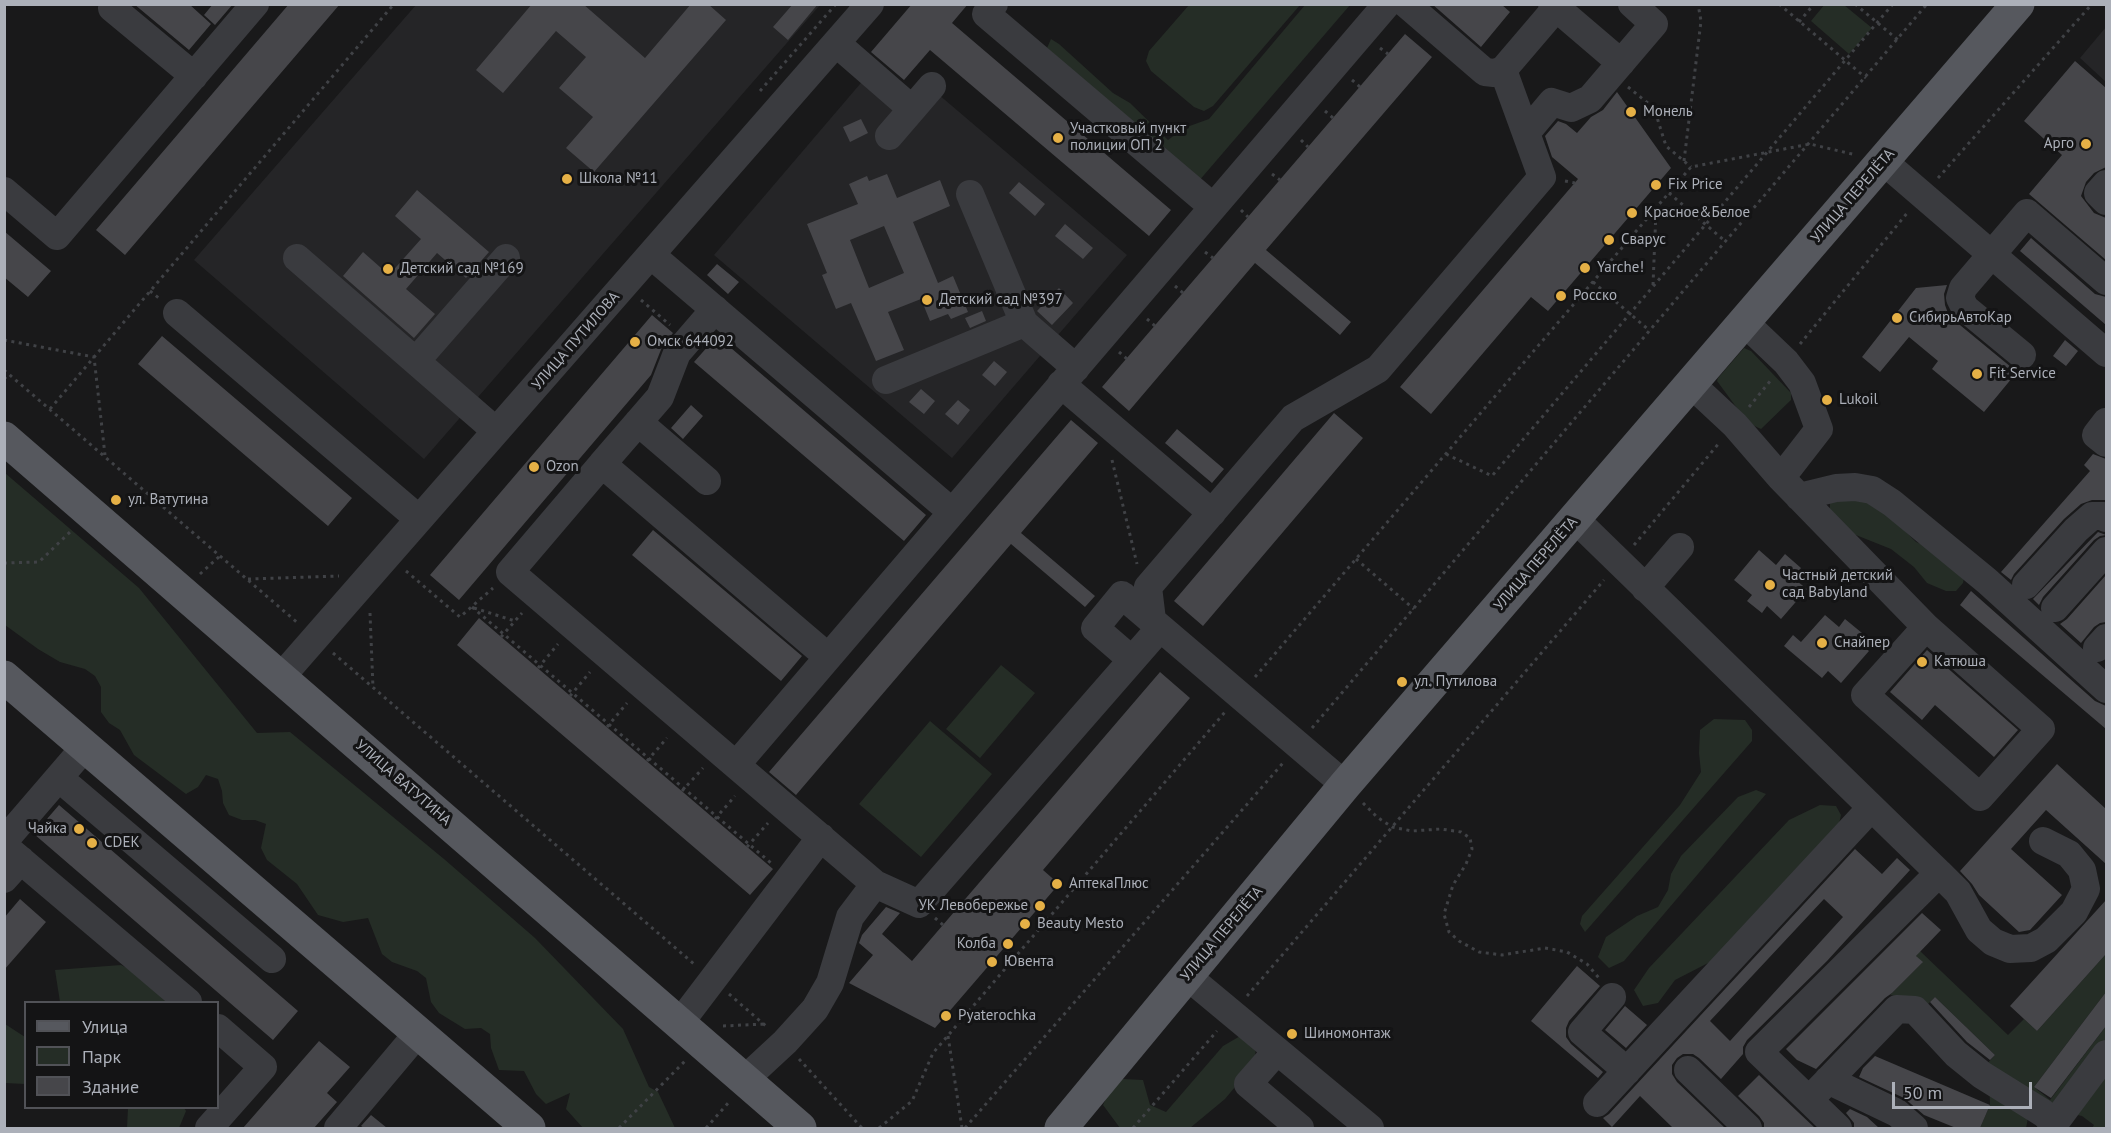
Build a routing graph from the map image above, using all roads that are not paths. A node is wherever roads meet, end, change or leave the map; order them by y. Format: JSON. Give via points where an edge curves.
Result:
{"nodes":[{"id":1,"x":255,"y":4,"type":"edge"},
{"id":2,"x":870,"y":4,"type":"edge"},
{"id":3,"x":994,"y":4,"type":"edge"},
{"id":4,"x":1387,"y":4,"type":"edge"},
{"id":5,"x":1406,"y":4,"type":"edge"},
{"id":6,"x":1632,"y":4,"type":"edge"},
{"id":7,"x":2018,"y":4,"type":"edge"},
{"id":8,"x":1554,"y":6,"type":"edge"},
{"id":9,"x":112,"y":8,"type":"dead end"},
{"id":10,"x":836,"y":44,"type":"junction"},
{"id":11,"x":1503,"y":70,"type":"junction"},
{"id":12,"x":1624,"y":75,"type":"junction"},
{"id":13,"x":194,"y":76,"type":"junction"},
{"id":14,"x":932,"y":86,"type":"dead end"},
{"id":15,"x":912,"y":109,"type":"junction"},
{"id":16,"x":1526,"y":134,"type":"junction"},
{"id":17,"x":889,"y":136,"type":"dead end"},
{"id":18,"x":1883,"y":161,"type":"junction"},
{"id":19,"x":2106,"y":184,"type":"edge"},
{"id":20,"x":4,"y":191,"type":"edge"},
{"id":21,"x":970,"y":194,"type":"dead end"},
{"id":22,"x":2106,"y":201,"type":"edge"},
{"id":23,"x":1213,"y":207,"type":"junction"},
{"id":24,"x":1991,"y":254,"type":"junction"},
{"id":25,"x":651,"y":255,"type":"junction"},
{"id":26,"x":297,"y":258,"type":"dead end"},
{"id":27,"x":506,"y":258,"type":"dead end"},
{"id":28,"x":2106,"y":281,"type":"edge"},
{"id":29,"x":715,"y":309,"type":"junction"},
{"id":30,"x":177,"y":313,"type":"dead end"},
{"id":31,"x":1744,"y":322,"type":"junction"},
{"id":32,"x":1023,"y":323,"type":"junction"},
{"id":33,"x":2106,"y":353,"type":"edge"},
{"id":34,"x":2022,"y":355,"type":"dead end"},
{"id":35,"x":416,"y":361,"type":"junction"},
{"id":36,"x":1068,"y":376,"type":"junction"},
{"id":37,"x":886,"y":380,"type":"dead end"},
{"id":38,"x":1690,"y":384,"type":"junction"},
{"id":39,"x":638,"y":422,"type":"junction"},
{"id":40,"x":2106,"y":422,"type":"edge"},
{"id":41,"x":496,"y":431,"type":"junction"},
{"id":42,"x":4,"y":438,"type":"edge"},
{"id":43,"x":2106,"y":443,"type":"edge"},
{"id":44,"x":602,"y":464,"type":"junction"},
{"id":45,"x":707,"y":482,"type":"dead end"},
{"id":46,"x":1790,"y":488,"type":"junction"},
{"id":47,"x":952,"y":512,"type":"junction"},
{"id":48,"x":1212,"y":513,"type":"junction"},
{"id":49,"x":2106,"y":518,"type":"edge"},
{"id":50,"x":419,"y":519,"type":"junction"},
{"id":51,"x":1575,"y":519,"type":"junction"},
{"id":52,"x":1680,"y":547,"type":"dead end"},
{"id":53,"x":2106,"y":551,"type":"edge"},
{"id":54,"x":2026,"y":585,"type":"dead end"},
{"id":55,"x":1645,"y":588,"type":"junction"},
{"id":56,"x":2055,"y":608,"type":"dead end"},
{"id":57,"x":1156,"y":624,"type":"junction"},
{"id":58,"x":1926,"y":627,"type":"junction"},
{"id":59,"x":828,"y":657,"type":"junction"},
{"id":60,"x":1132,"y":660,"type":"junction"},
{"id":61,"x":4,"y":677,"type":"edge"},
{"id":62,"x":281,"y":677,"type":"junction"},
{"id":63,"x":2106,"y":689,"type":"edge"},
{"id":64,"x":85,"y":747,"type":"junction"},
{"id":65,"x":735,"y":764,"type":"junction"},
{"id":66,"x":59,"y":778,"type":"junction"},
{"id":67,"x":1345,"y":785,"type":"junction"},
{"id":68,"x":1871,"y":808,"type":"junction"},
{"id":69,"x":820,"y":837,"type":"junction"},
{"id":70,"x":2043,"y":841,"type":"dead end"},
{"id":71,"x":9,"y":856,"type":"edge"},
{"id":72,"x":1939,"y":873,"type":"junction"},
{"id":73,"x":875,"y":884,"type":"junction"},
{"id":74,"x":272,"y":959,"type":"dead end"},
{"id":75,"x":1187,"y":976,"type":"junction"},
{"id":76,"x":1612,"y":997,"type":"road end"},
{"id":77,"x":187,"y":1001,"type":"edge"},
{"id":78,"x":679,"y":1023,"type":"junction"},
{"id":79,"x":219,"y":1029,"type":"edge"},
{"id":80,"x":418,"y":1033,"type":"junction"},
{"id":81,"x":1276,"y":1052,"type":"junction"},
{"id":82,"x":2106,"y":1054,"type":"edge"},
{"id":83,"x":1688,"y":1070,"type":"dead end"},
{"id":84,"x":1627,"y":1071,"type":"junction"},
{"id":85,"x":740,"y":1086,"type":"junction"},
{"id":86,"x":1819,"y":1090,"type":"junction"},
{"id":87,"x":1597,"y":1103,"type":"dead end"},
{"id":88,"x":2053,"y":1126,"type":"edge"},
{"id":89,"x":209,"y":1128,"type":"edge"},
{"id":90,"x":338,"y":1128,"type":"edge"},
{"id":91,"x":529,"y":1128,"type":"edge"},
{"id":92,"x":800,"y":1128,"type":"edge"},
{"id":93,"x":1061,"y":1128,"type":"edge"},
{"id":94,"x":1300,"y":1128,"type":"edge"},
{"id":95,"x":1370,"y":1128,"type":"edge"},
{"id":96,"x":1748,"y":1128,"type":"edge"},
{"id":97,"x":1838,"y":1128,"type":"edge"},
{"id":98,"x":1914,"y":1128,"type":"edge"}],
"edges":[{"from":1,"to":13,"type":"street"},
{"from":2,"to":10,"type":"street","name":"УЛИЦА ПУТИЛОВА"},
{"from":3,"to":23,"type":"street","via":[[986,14]]},
{"from":4,"to":23,"type":"street"},
{"from":5,"to":11,"type":"street","via":[[1485,72]]},
{"from":6,"to":12,"type":"street","via":[[1654,24]]},
{"from":7,"to":18,"type":"main road","name":"УЛИЦА ПЕРЕЛЁТА"},
{"from":8,"to":11,"type":"street"},
{"from":8,"to":12,"type":"street"},
{"from":9,"to":13,"type":"street"},
{"from":10,"to":15,"type":"street"},
{"from":10,"to":25,"type":"street","name":"УЛИЦА ПУТИЛОВА"},
{"from":11,"to":16,"type":"street"},
{"from":12,"to":16,"type":"street","via":[[1571,108],[1552,102]]},
{"from":13,"to":20,"type":"street","via":[[57,236]]},
{"from":14,"to":15,"type":"street"},
{"from":15,"to":17,"type":"street"},
{"from":16,"to":48,"type":"street","via":[[1542,177],[1378,369],[1293,418]]},
{"from":18,"to":24,"type":"street"},
{"from":18,"to":31,"type":"main road","name":"УЛИЦА ПЕРЕЛЁТА"},
{"from":19,"to":22,"type":"street","via":[[2098,194]]},
{"from":21,"to":32,"type":"street"},
{"from":23,"to":36,"type":"street"},
{"from":24,"to":28,"type":"street","via":[[2027,213]]},
{"from":24,"to":33,"type":"street"},
{"from":24,"to":34,"type":"street","via":[[1963,288],[1960,298],[1965,308]]},
{"from":25,"to":29,"type":"street"},
{"from":25,"to":41,"type":"street","name":"УЛИЦА ПУТИЛОВА"},
{"from":26,"to":35,"type":"street"},
{"from":27,"to":35,"type":"street"},
{"from":29,"to":39,"type":"street","via":[[677,353],[660,397]]},
{"from":29,"to":47,"type":"street"},
{"from":30,"to":50,"type":"street"},
{"from":31,"to":38,"type":"main road","name":"УЛИЦА ПЕРЕЛЁТА"},
{"from":31,"to":46,"type":"street","via":[[1802,383],[1819,429]]},
{"from":32,"to":36,"type":"street"},
{"from":32,"to":37,"type":"street"},
{"from":35,"to":41,"type":"street"},
{"from":36,"to":47,"type":"street"},
{"from":36,"to":48,"type":"street","via":[[1102,419]]},
{"from":38,"to":46,"type":"street","via":[[1735,424]]},
{"from":38,"to":51,"type":"main road","name":"УЛИЦА ПЕРЕЛЁТА"},
{"from":39,"to":44,"type":"street"},
{"from":39,"to":45,"type":"street"},
{"from":40,"to":43,"type":"street","via":[[2096,435]]},
{"from":41,"to":50,"type":"street","name":"УЛИЦА ПУТИЛОВА"},
{"from":42,"to":62,"type":"main road","name":"УЛИЦА ВАТУТИНА"},
{"from":44,"to":59,"type":"street"},
{"from":44,"to":65,"type":"street","via":[[510,572]]},
{"from":46,"to":58,"type":"street"},
{"from":46,"to":63,"type":"street","via":[[1872,490],[1987,581]]},
{"from":47,"to":59,"type":"street"},
{"from":48,"to":57,"type":"street","via":[[1148,587]]},
{"from":49,"to":54,"type":"street","via":[[2091,516]]},
{"from":50,"to":62,"type":"street","name":"УЛИЦА ПУТИЛОВА"},
{"from":51,"to":55,"type":"street"},
{"from":51,"to":67,"type":"main road","name":"УЛИЦА ПЕРЕЛЁТА"},
{"from":52,"to":55,"type":"street"},
{"from":53,"to":56,"type":"street"},
{"from":55,"to":68,"type":"street"},
{"from":57,"to":60,"type":"street"},
{"from":57,"to":60,"type":"street","via":[[1122,595],[1095,627]]},
{"from":57,"to":67,"type":"street"},
{"from":58,"to":58,"type":"street","via":[[2041,729],[1980,797],[1865,695]]},
{"from":59,"to":65,"type":"street"},
{"from":60,"to":73,"type":"street","via":[[919,904]]},
{"from":61,"to":64,"type":"main road"},
{"from":62,"to":78,"type":"main road","name":"УЛИЦА ВАТУТИНА"},
{"from":64,"to":66,"type":"street"},
{"from":64,"to":80,"type":"main road"},
{"from":65,"to":69,"type":"street"},
{"from":66,"to":71,"type":"street"},
{"from":66,"to":74,"type":"street"},
{"from":67,"to":75,"type":"main road","name":"УЛИЦА ПЕРЕЛЁТА"},
{"from":68,"to":72,"type":"street"},
{"from":68,"to":84,"type":"street"},
{"from":69,"to":73,"type":"street"},
{"from":69,"to":78,"type":"street"},
{"from":70,"to":72,"type":"street","via":[[2069,854],[2082,870],[2086,889],[2074,912],[2046,940],[2031,948],[2010,949],[1993,942],[1979,930],[1958,892]]},
{"from":71,"to":77,"type":"street"},
{"from":72,"to":86,"type":"street","via":[[1759,1052]]},
{"from":73,"to":85,"type":"street","via":[[850,917],[830,983],[815,1009],[775,1033]]},
{"from":75,"to":81,"type":"street"},
{"from":75,"to":93,"type":"main road","name":"УЛИЦА ПЕРЕЛЁТА"},
{"from":76,"to":84,"type":"street","via":[[1582,1032]]},
{"from":78,"to":85,"type":"main road","name":"УЛИЦА ВАТУТИНА"},
{"from":79,"to":89,"type":"street","via":[[263,1067]]},
{"from":80,"to":90,"type":"street","via":[[367,1084]]},
{"from":80,"to":91,"type":"main road"},
{"from":81,"to":94,"type":"street","via":[[1248,1083]]},
{"from":81,"to":95,"type":"street"},
{"from":82,"to":88,"type":"street"},
{"from":83,"to":96,"type":"street"},
{"from":84,"to":87,"type":"street"},
{"from":85,"to":92,"type":"main road","name":"УЛИЦА ВАТУТИНА"},
{"from":86,"to":88,"type":"street","via":[[1898,1009],[1915,1010],[1956,1054],[2043,1113]]},
{"from":86,"to":97,"type":"street"},
{"from":86,"to":98,"type":"street","via":[[1897,1113]]}]}
